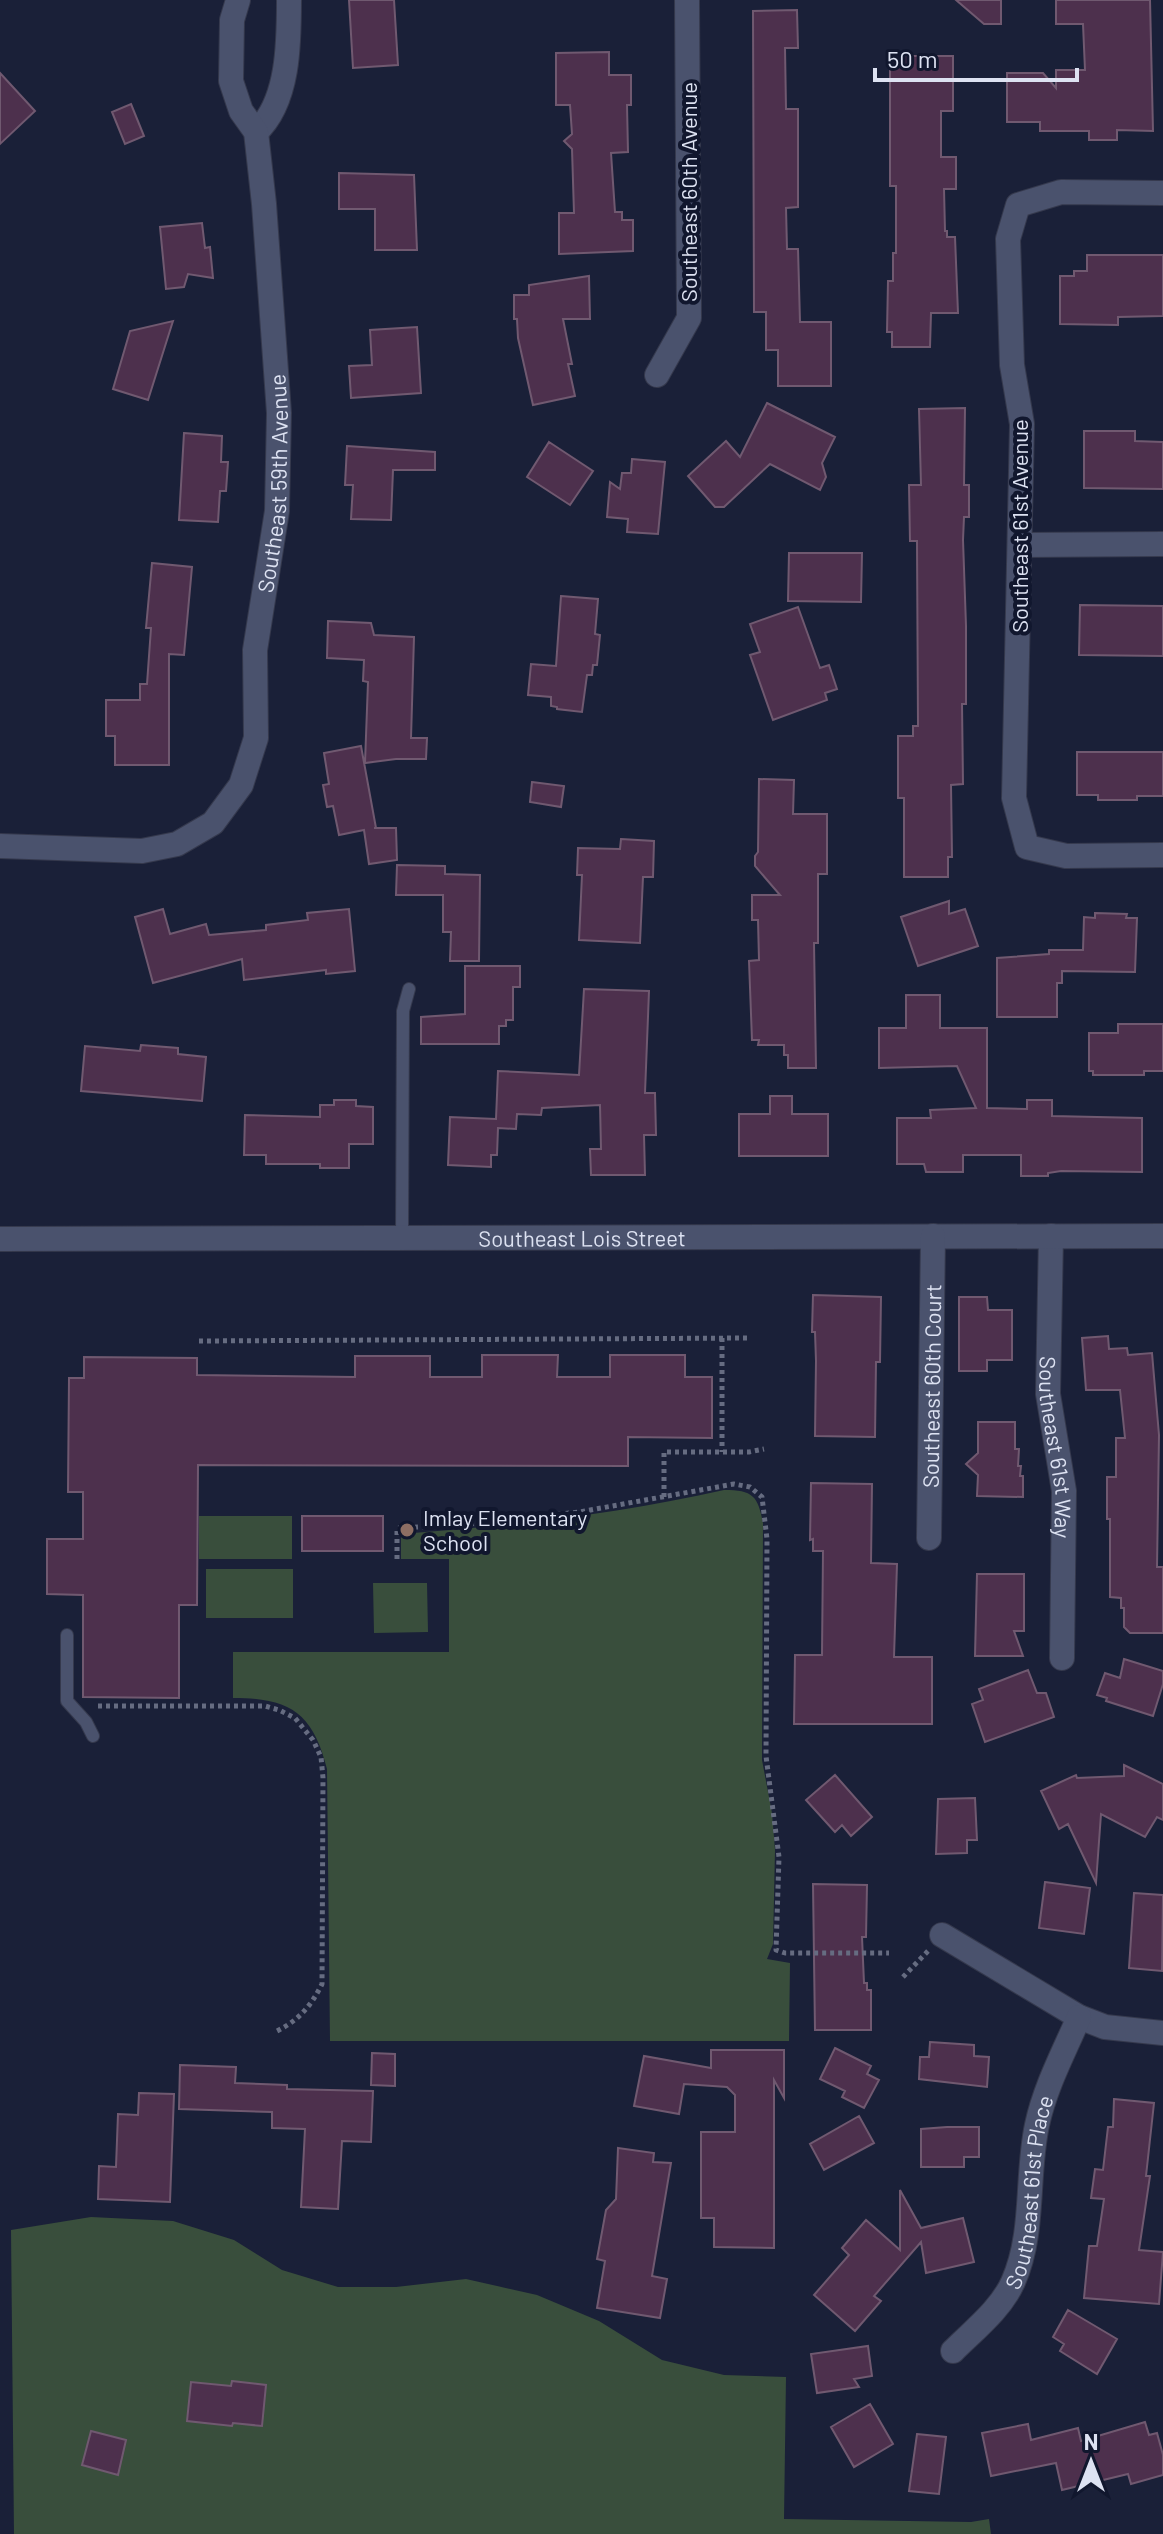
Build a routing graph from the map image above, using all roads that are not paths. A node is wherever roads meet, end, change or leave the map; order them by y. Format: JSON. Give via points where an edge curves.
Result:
{"nodes":[{"id":1,"x":238,"y":0,"type":"edge"},
{"id":2,"x":289,"y":0,"type":"edge"},
{"id":3,"x":687,"y":0,"type":"edge"},
{"id":4,"x":256,"y":132,"type":"junction"},
{"id":5,"x":1163,"y":193,"type":"edge"},
{"id":6,"x":657,"y":375,"type":"dead end"},
{"id":7,"x":1163,"y":544,"type":"edge"},
{"id":8,"x":1020,"y":545,"type":"junction"},
{"id":9,"x":0,"y":846,"type":"edge"},
{"id":10,"x":1163,"y":855,"type":"edge"},
{"id":11,"x":409,"y":989,"type":"dead end"},
{"id":12,"x":933,"y":1236,"type":"junction"},
{"id":13,"x":1051,"y":1236,"type":"junction"},
{"id":14,"x":1163,"y":1236,"type":"edge"},
{"id":15,"x":402,"y":1237,"type":"junction"},
{"id":16,"x":0,"y":1239,"type":"edge"},
{"id":17,"x":929,"y":1538,"type":"dead end"},
{"id":18,"x":67,"y":1635,"type":"dead end"},
{"id":19,"x":1062,"y":1658,"type":"dead end"},
{"id":20,"x":93,"y":1736,"type":"dead end"},
{"id":21,"x":942,"y":1935,"type":"road end"},
{"id":22,"x":1079,"y":2017,"type":"junction"},
{"id":23,"x":1163,"y":2033,"type":"edge"},
{"id":24,"x":953,"y":2351,"type":"dead end"}],
"edges":[{"from":1,"to":4,"type":"street","name":"Southeast 59th Avenue","via":[[232,20],[231,81],[241,111]]},
{"from":2,"to":4,"type":"street","via":[[279,96],[266,124]]},
{"from":3,"to":6,"type":"street","name":"Southeast 60th Avenue","via":[[689,318]]},
{"from":4,"to":9,"type":"street","name":"Southeast 59th Avenue","via":[[279,413],[277,511],[255,650],[256,738],[241,785],[213,823],[177,844],[142,851]]},
{"from":5,"to":8,"type":"street","name":"Southeast 61st Avenue","via":[[1061,192],[1018,205],[1008,239],[1012,365],[1022,424]]},
{"from":7,"to":8,"type":"street"},
{"from":8,"to":10,"type":"street","name":"Southeast 61st Avenue","via":[[1014,798],[1027,847],[1066,856]]},
{"from":11,"to":15,"type":"lane","via":[[403,1011]]},
{"from":12,"to":13,"type":"street","name":"Southeast Lois Street"},
{"from":12,"to":15,"type":"street","name":"Southeast Lois Street"},
{"from":12,"to":17,"type":"street","name":"Southeast 60th Court"},
{"from":13,"to":14,"type":"street","name":"Southeast Lois Street"},
{"from":13,"to":19,"type":"street","name":"Southeast 61st Way","via":[[1048,1394],[1064,1491]]},
{"from":15,"to":16,"type":"street","name":"Southeast Lois Street"},
{"from":18,"to":20,"type":"lane","via":[[67,1701]]},
{"from":21,"to":22,"type":"street"},
{"from":22,"to":23,"type":"street","via":[[1105,2027]]},
{"from":22,"to":24,"type":"street","name":"Southeast 61st Place","via":[[1037,2124],[1022,2256],[1012,2283],[994,2310]]}]}
